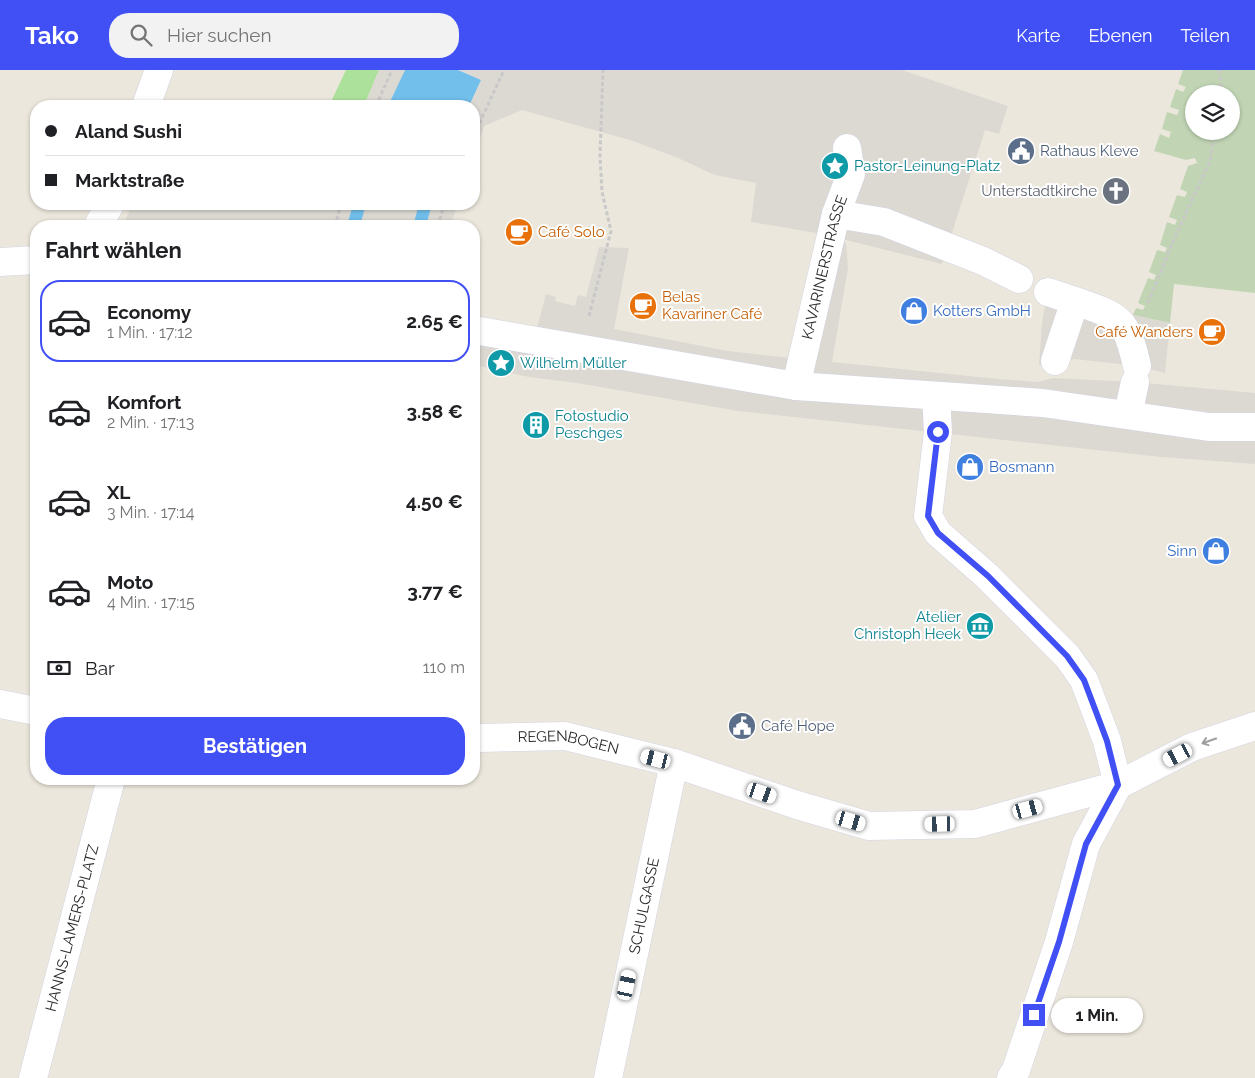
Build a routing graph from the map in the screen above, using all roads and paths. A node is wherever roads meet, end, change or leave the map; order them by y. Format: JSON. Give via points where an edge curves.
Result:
{"nodes":[{"id":1,"x":159,"y":70,"type":"edge"},
{"id":2,"x":392,"y":70,"type":"edge"},
{"id":3,"x":504,"y":70,"type":"edge"},
{"id":4,"x":603,"y":70,"type":"edge"},
{"id":5,"x":1219,"y":70,"type":"edge"},
{"id":6,"x":1221,"y":85,"type":"edge"},
{"id":7,"x":148,"y":100,"type":"edge"},
{"id":8,"x":379,"y":100,"type":"edge"},
{"id":9,"x":480,"y":122,"type":"edge"},
{"id":10,"x":1214,"y":140,"type":"edge"},
{"id":11,"x":848,"y":148,"type":"dead end"},
{"id":12,"x":836,"y":214,"type":"junction"},
{"id":13,"x":30,"y":260,"type":"edge"},
{"id":14,"x":0,"y":262,"type":"edge"},
{"id":15,"x":1019,"y":279,"type":"dead end"},
{"id":16,"x":1048,"y":292,"type":"dead end"},
{"id":17,"x":1075,"y":301,"type":"junction"},
{"id":18,"x":1136,"y":325,"type":"junction"},
{"id":19,"x":480,"y":331,"type":"edge"},
{"id":20,"x":579,"y":350,"type":"junction"},
{"id":21,"x":796,"y":386,"type":"junction"},
{"id":22,"x":936,"y":396,"type":"junction"},
{"id":23,"x":1042,"y":403,"type":"junction"},
{"id":24,"x":1128,"y":415,"type":"junction"},
{"id":25,"x":1255,"y":426,"type":"edge"},
{"id":26,"x":0,"y":704,"type":"edge"},
{"id":27,"x":30,"y":710,"type":"edge"},
{"id":28,"x":1255,"y":726,"type":"edge"},
{"id":29,"x":480,"y":738,"type":"dead end"},
{"id":30,"x":674,"y":763,"type":"junction"},
{"id":31,"x":109,"y":785,"type":"edge"},
{"id":32,"x":1118,"y":785,"type":"junction"},
{"id":33,"x":33,"y":1078,"type":"edge"},
{"id":34,"x":608,"y":1078,"type":"edge"},
{"id":35,"x":1011,"y":1078,"type":"edge"}],
"edges":[{"from":1,"to":7,"type":"street"},
{"from":2,"to":8,"type":"path"},
{"from":3,"to":9,"type":"path"},
{"from":4,"to":20,"type":"path","via":[[600,156],[602,192],[610,231]]},
{"from":5,"to":6,"type":"path"},
{"from":10,"to":18,"type":"path","via":[[1210,161]]},
{"from":11,"to":12,"type":"street","name":"KAVARINERSTRASSE","via":[[851,174]]},
{"from":12,"to":15,"type":"street","via":[[884,222],[983,261]]},
{"from":12,"to":21,"type":"street","name":"KAVARINERSTRASSE"},
{"from":13,"to":14,"type":"street"},
{"from":16,"to":17,"type":"street"},
{"from":17,"to":18,"type":"street"},
{"from":17,"to":23,"type":"street"},
{"from":18,"to":24,"type":"street","via":[[1136,374]]},
{"from":19,"to":20,"type":"street"},
{"from":20,"to":21,"type":"street"},
{"from":21,"to":22,"type":"street"},
{"from":22,"to":23,"type":"street"},
{"from":22,"to":32,"type":"street","via":[[938,432],[928,516],[938,533],[988,576],[1067,656],[1084,680],[1107,741]]},
{"from":23,"to":24,"type":"street"},
{"from":24,"to":25,"type":"street","via":[[1209,427]]},
{"from":26,"to":27,"type":"street"},
{"from":28,"to":32,"type":"street","name":"REGENBOGEN","one_way":true,"via":[[1192,747]]},
{"from":29,"to":30,"type":"street","name":"REGENBOGEN","via":[[565,736]]},
{"from":30,"to":32,"type":"street","name":"REGENBOGEN","via":[[797,806],[869,826],[975,824]]},
{"from":30,"to":34,"type":"street","name":"SCHULGASSE"},
{"from":31,"to":33,"type":"street","name":"HANNS-LAMERS-PLATZ"},
{"from":32,"to":35,"type":"street","via":[[1086,844],[1059,942]]}]}
